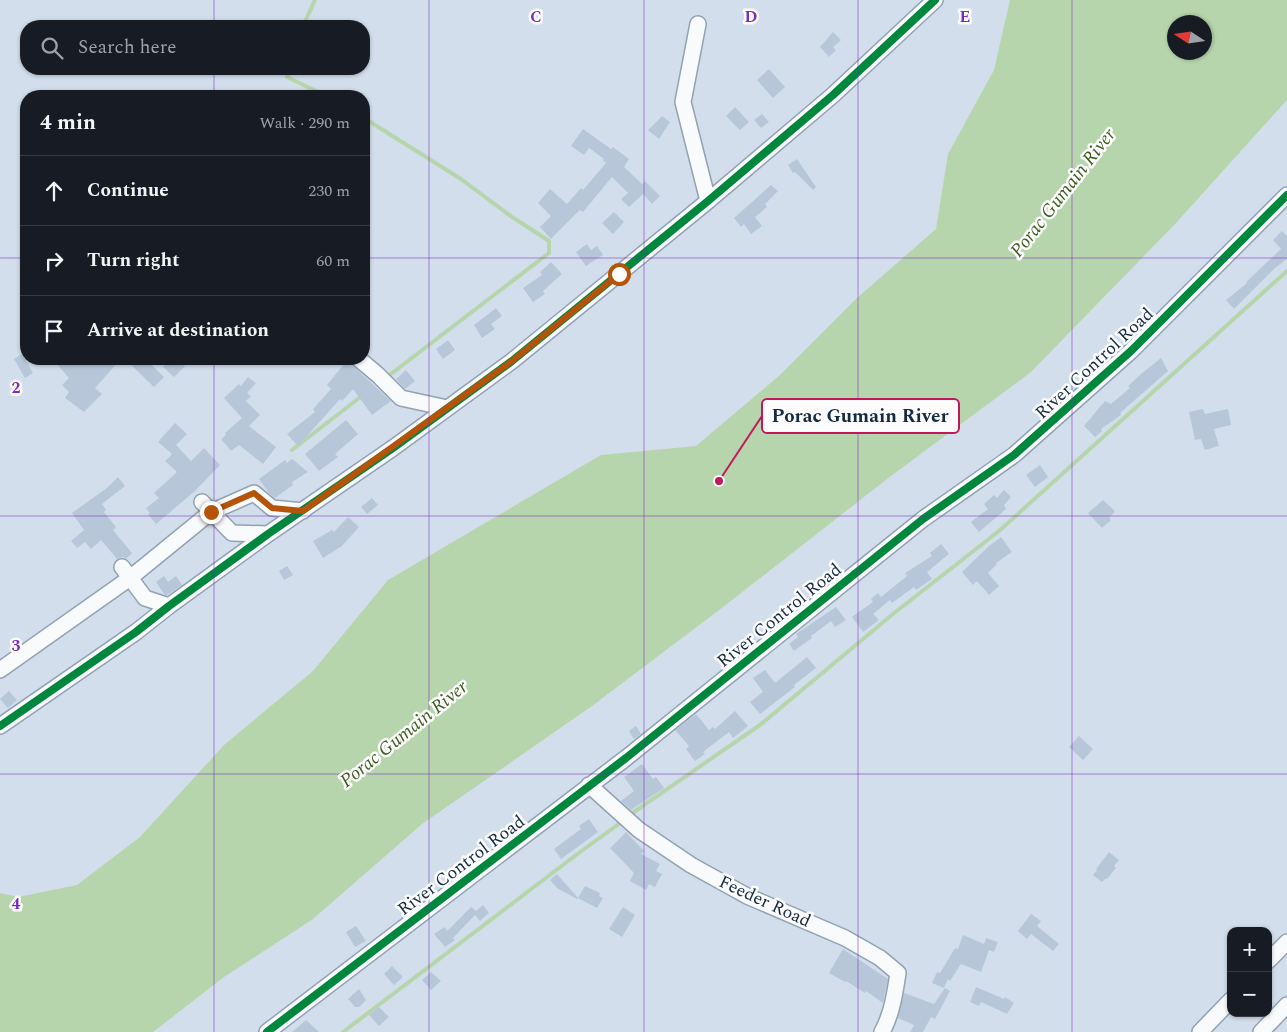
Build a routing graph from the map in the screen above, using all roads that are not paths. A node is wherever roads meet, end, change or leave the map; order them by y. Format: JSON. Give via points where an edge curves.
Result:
{"nodes":[{"id":1,"x":935,"y":0,"type":"edge"},
{"id":2,"x":698,"y":24,"type":"dead end"},
{"id":3,"x":1287,"y":195,"type":"edge"},
{"id":4,"x":708,"y":201,"type":"junction"},
{"id":5,"x":366,"y":365,"type":"edge"},
{"id":6,"x":447,"y":408,"type":"junction"},
{"id":7,"x":207,"y":507,"type":"junction"},
{"id":8,"x":303,"y":511,"type":"junction"},
{"id":9,"x":268,"y":534,"type":"junction"},
{"id":10,"x":126,"y":573,"type":"junction"},
{"id":11,"x":169,"y":606,"type":"junction"},
{"id":12,"x":0,"y":670,"type":"edge"},
{"id":13,"x":0,"y":726,"type":"edge"},
{"id":14,"x":589,"y":785,"type":"junction"},
{"id":15,"x":1287,"y":942,"type":"edge"},
{"id":16,"x":1272,"y":957,"type":"edge"},
{"id":17,"x":1227,"y":1004,"type":"edge"},
{"id":18,"x":1287,"y":1005,"type":"edge"},
{"id":19,"x":267,"y":1032,"type":"edge"},
{"id":20,"x":882,"y":1032,"type":"edge"},
{"id":21,"x":1200,"y":1032,"type":"edge"},
{"id":22,"x":1261,"y":1032,"type":"edge"}],
"edges":[{"from":1,"to":4,"type":"street","via":[[832,95]]},
{"from":2,"to":4,"type":"street","via":[[683,102]]},
{"from":3,"to":14,"type":"street","name":"River Control Road","via":[[1132,351],[1014,455],[923,519]]},
{"from":4,"to":6,"type":"street","via":[[512,361]]},
{"from":5,"to":6,"type":"street","via":[[401,398]]},
{"from":6,"to":8,"type":"street"},
{"from":7,"to":8,"type":"street","via":[[254,493],[272,508]]},
{"from":7,"to":9,"type":"street","via":[[232,533]]},
{"from":7,"to":10,"type":"street"},
{"from":8,"to":9,"type":"street"},
{"from":9,"to":11,"type":"street"},
{"from":10,"to":11,"type":"street","via":[[145,598]]},
{"from":10,"to":12,"type":"street"},
{"from":11,"to":13,"type":"street"},
{"from":14,"to":19,"type":"street","name":"River Control Road"},
{"from":14,"to":20,"type":"street","name":"Feeder Road","via":[[639,830],[691,865],[747,896],[845,938],[898,973]]},
{"from":15,"to":16,"type":"street"},
{"from":17,"to":21,"type":"street"},
{"from":18,"to":22,"type":"street"}]}
